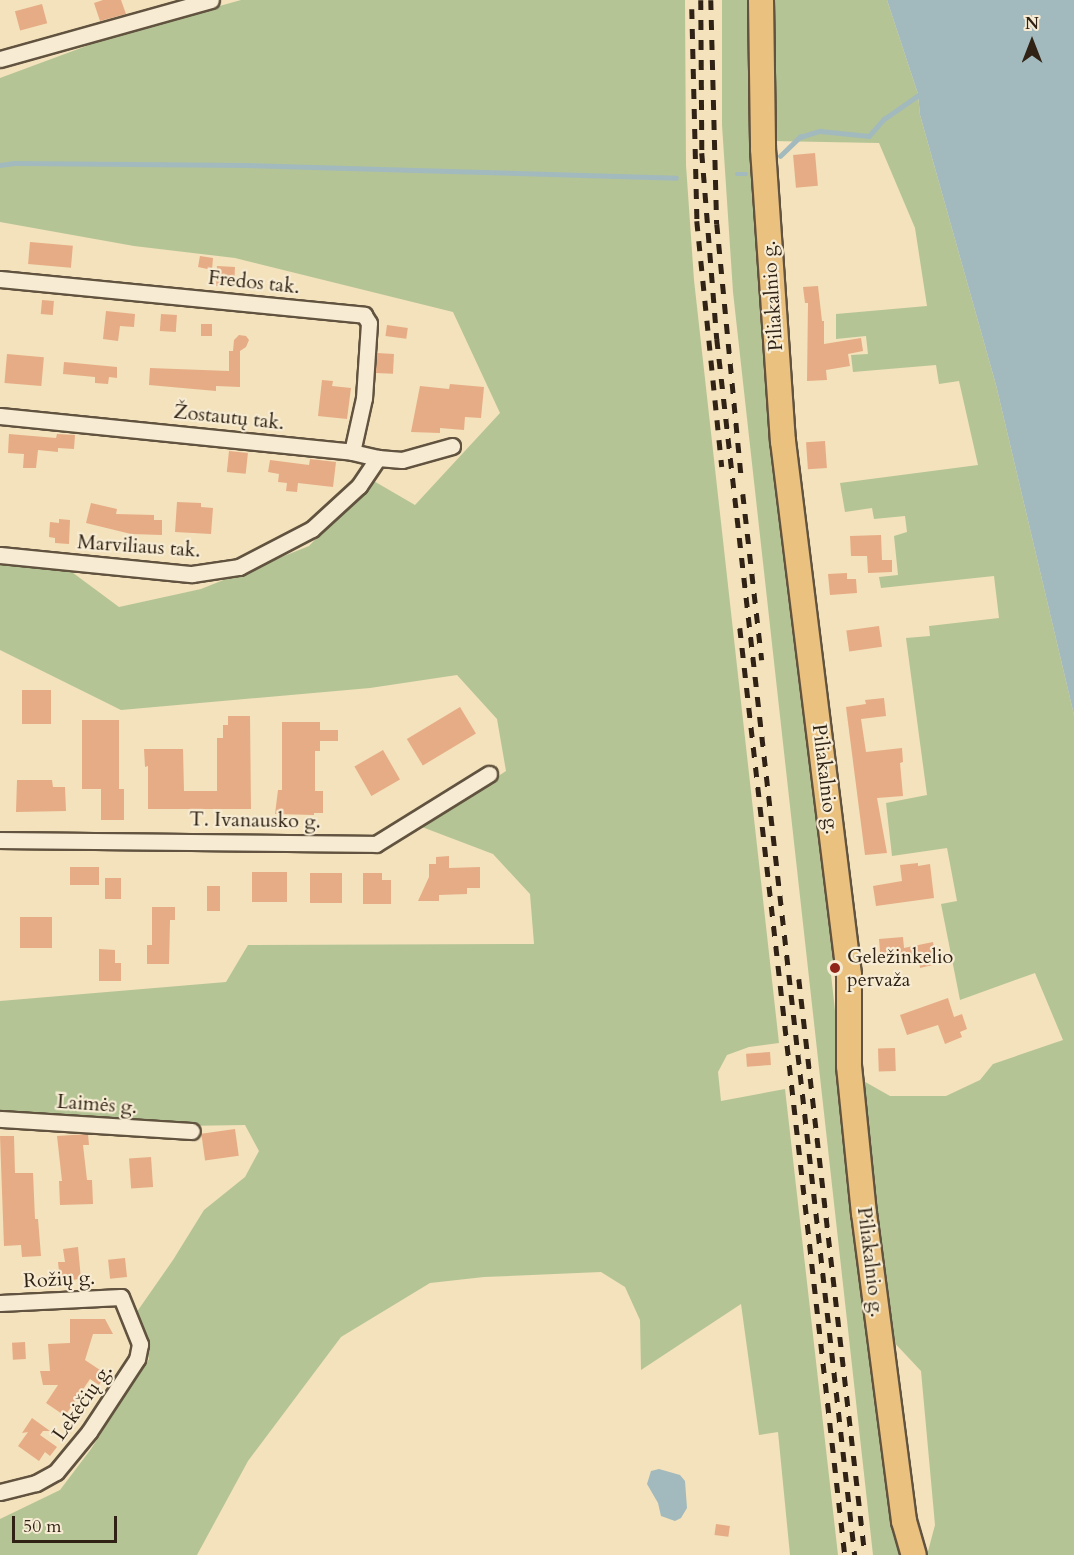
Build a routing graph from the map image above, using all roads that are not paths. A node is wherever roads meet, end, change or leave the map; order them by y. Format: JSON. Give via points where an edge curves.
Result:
{"nodes":[{"id":1,"x":211,"y":0,"type":"edge"},
{"id":2,"x":761,"y":0,"type":"edge"},
{"id":3,"x":0,"y":59,"type":"edge"},
{"id":4,"x":0,"y":279,"type":"edge"},
{"id":5,"x":0,"y":416,"type":"edge"},
{"id":6,"x":452,"y":446,"type":"dead end"},
{"id":7,"x":352,"y":452,"type":"junction"},
{"id":8,"x":378,"y":459,"type":"junction"},
{"id":9,"x":0,"y":555,"type":"edge"},
{"id":10,"x":489,"y":774,"type":"dead end"},
{"id":11,"x":0,"y":840,"type":"edge"},
{"id":12,"x":0,"y":1119,"type":"edge"},
{"id":13,"x":192,"y":1131,"type":"dead end"},
{"id":14,"x":121,"y":1297,"type":"joint"},
{"id":15,"x":0,"y":1303,"type":"edge"},
{"id":16,"x":0,"y":1491,"type":"edge"},
{"id":17,"x":914,"y":1555,"type":"edge"}],
"edges":[{"from":1,"to":3,"type":"street"},
{"from":2,"to":17,"type":"main road","name":"Piliakalnio g.","via":[[763,149],[783,441],[849,975],[849,1066],[864,1213],[901,1500]]},
{"from":4,"to":7,"type":"street","name":"Fredos tak.","via":[[364,315],[369,323],[364,398]]},
{"from":5,"to":7,"type":"street","name":"Žostautų tak."},
{"from":6,"to":8,"type":"street","name":"Žostautų tak.","via":[[402,460]]},
{"from":7,"to":8,"type":"street","name":"Žostautų tak."},
{"from":8,"to":9,"type":"street","name":"Marviliaus tak.","via":[[359,486],[312,529],[239,567],[192,574]]},
{"from":10,"to":11,"type":"street","name":"T. Ivanausko g.","via":[[376,844]]},
{"from":12,"to":13,"type":"street","name":"Laimės g."},
{"from":14,"to":15,"type":"street","name":"Rožių g."},
{"from":14,"to":16,"type":"street","name":"Lekėčių g.","via":[[140,1344],[137,1359],[89,1432],[56,1472],[36,1483]]}]}
